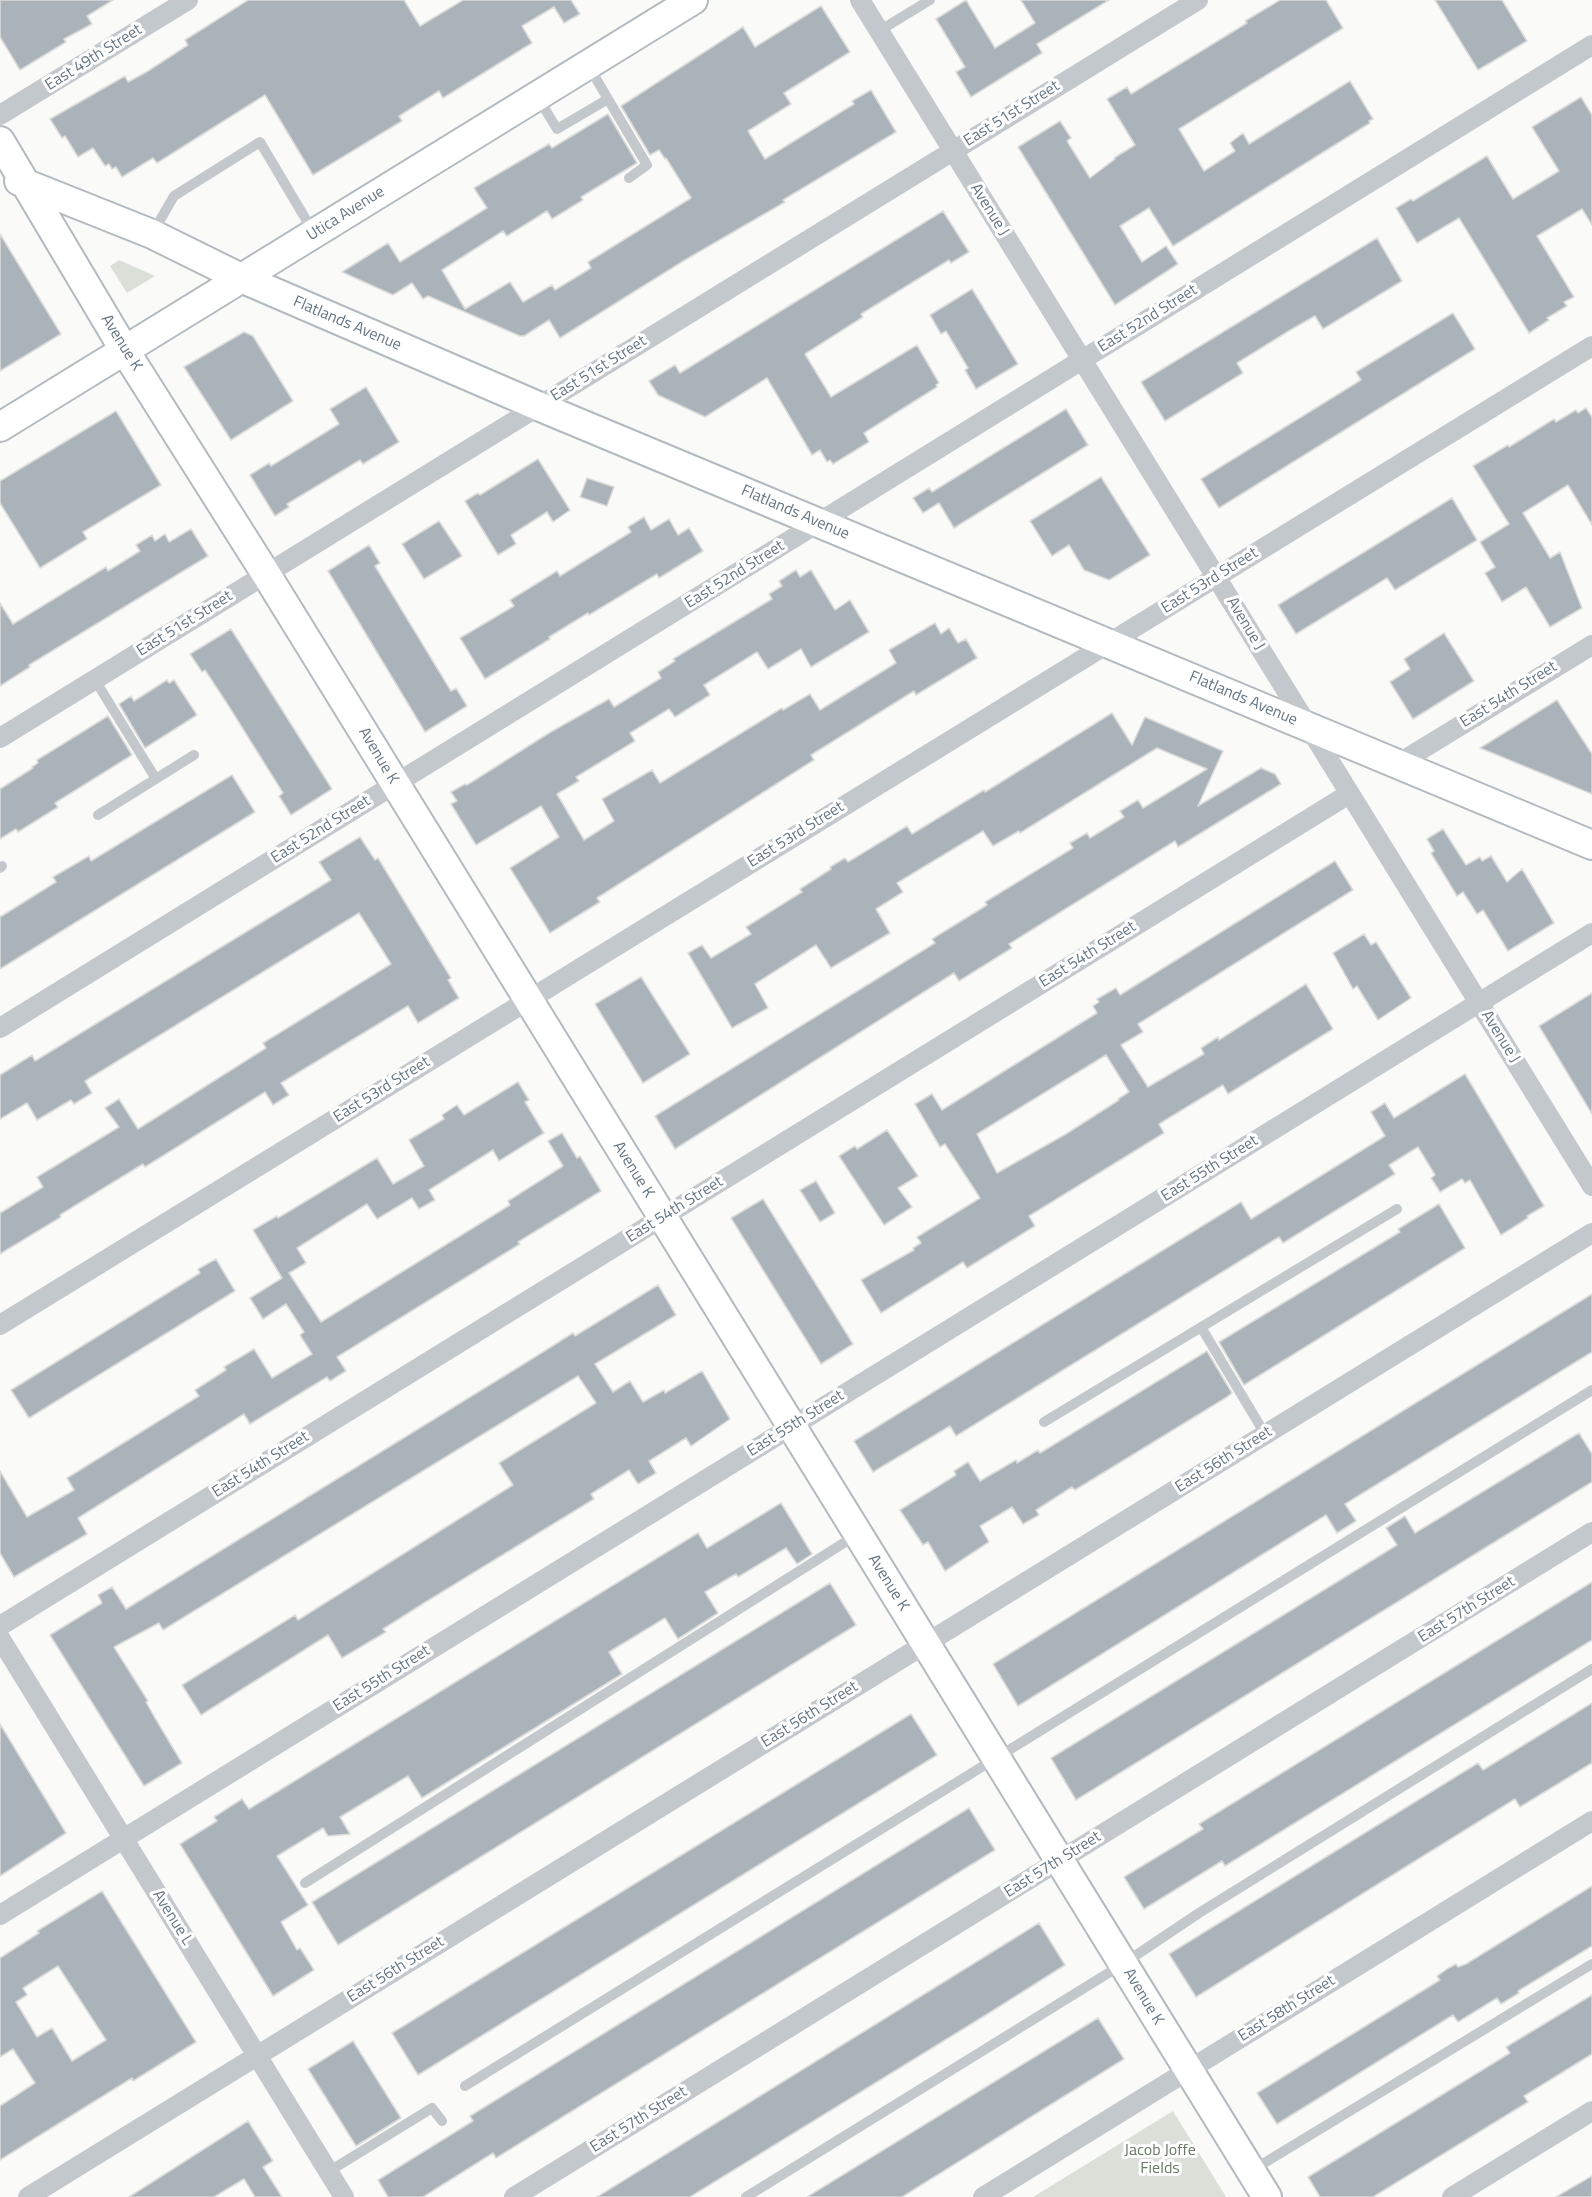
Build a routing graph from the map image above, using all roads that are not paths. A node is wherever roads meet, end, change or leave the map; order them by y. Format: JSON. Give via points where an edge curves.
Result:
{"nodes":[{"id":1,"x":188,"y":0,"type":"edge"},
{"id":2,"x":693,"y":0,"type":"edge"},
{"id":3,"x":860,"y":0,"type":"edge"},
{"id":4,"x":930,"y":0,"type":"edge"},
{"id":5,"x":1198,"y":0,"type":"edge"},
{"id":6,"x":879,"y":31,"type":"junction"},
{"id":7,"x":1592,"y":45,"type":"edge"},
{"id":8,"x":588,"y":65,"type":"junction"},
{"id":9,"x":537,"y":96,"type":"junction"},
{"id":10,"x":608,"y":99,"type":"junction"},
{"id":11,"x":0,"y":115,"type":"edge"},
{"id":12,"x":0,"y":141,"type":"edge"},
{"id":13,"x":952,"y":151,"type":"junction"},
{"id":14,"x":12,"y":178,"type":"edge"},
{"id":15,"x":629,"y":178,"type":"dead end"},
{"id":16,"x":315,"y":233,"type":"junction"},
{"id":17,"x":152,"y":234,"type":"junction"},
{"id":18,"x":241,"y":278,"type":"junction"},
{"id":19,"x":1592,"y":346,"type":"edge"},
{"id":20,"x":125,"y":351,"type":"junction"},
{"id":21,"x":1082,"y":360,"type":"junction"},
{"id":22,"x":538,"y":406,"type":"junction"},
{"id":23,"x":0,"y":428,"type":"edge"},
{"id":24,"x":819,"y":523,"type":"junction"},
{"id":25,"x":266,"y":574,"type":"junction"},
{"id":26,"x":1216,"y":577,"type":"junction"},
{"id":27,"x":1109,"y":643,"type":"junction"},
{"id":28,"x":1592,"y":645,"type":"edge"},
{"id":29,"x":95,"y":680,"type":"junction"},
{"id":30,"x":1306,"y":725,"type":"junction"},
{"id":31,"x":0,"y":738,"type":"edge"},
{"id":32,"x":194,"y":755,"type":"dead end"},
{"id":33,"x":1396,"y":765,"type":"junction"},
{"id":34,"x":156,"y":779,"type":"junction"},
{"id":35,"x":395,"y":784,"type":"junction"},
{"id":36,"x":1349,"y":794,"type":"junction"},
{"id":37,"x":98,"y":815,"type":"dead end"},
{"id":38,"x":1592,"y":845,"type":"edge"},
{"id":39,"x":1592,"y":933,"type":"edge"},
{"id":40,"x":528,"y":1000,"type":"junction"},
{"id":41,"x":1479,"y":1003,"type":"junction"},
{"id":42,"x":0,"y":1028,"type":"edge"},
{"id":43,"x":1592,"y":1186,"type":"edge"},
{"id":44,"x":1396,"y":1209,"type":"dead end"},
{"id":45,"x":662,"y":1217,"type":"junction"},
{"id":46,"x":1592,"y":1233,"type":"edge"},
{"id":47,"x":0,"y":1325,"type":"edge"},
{"id":48,"x":1201,"y":1327,"type":"junction"},
{"id":49,"x":1592,"y":1390,"type":"edge"},
{"id":50,"x":1044,"y":1422,"type":"dead end"},
{"id":51,"x":792,"y":1427,"type":"junction"},
{"id":52,"x":1265,"y":1434,"type":"junction"},
{"id":53,"x":1592,"y":1532,"type":"edge"},
{"id":54,"x":858,"y":1534,"type":"junction"},
{"id":55,"x":0,"y":1626,"type":"edge"},
{"id":56,"x":0,"y":1638,"type":"edge"},
{"id":57,"x":925,"y":1644,"type":"junction"},
{"id":58,"x":1592,"y":1669,"type":"edge"},
{"id":59,"x":995,"y":1758,"type":"junction"},
{"id":60,"x":1592,"y":1821,"type":"edge"},
{"id":61,"x":123,"y":1839,"type":"junction"},
{"id":62,"x":1059,"y":1861,"type":"junction"},
{"id":63,"x":304,"y":1883,"type":"dead end"},
{"id":64,"x":0,"y":1915,"type":"edge"},
{"id":65,"x":1123,"y":1964,"type":"junction"},
{"id":66,"x":1592,"y":1964,"type":"edge"},
{"id":67,"x":257,"y":2056,"type":"junction"},
{"id":68,"x":1187,"y":2070,"type":"junction"},
{"id":69,"x":465,"y":2086,"type":"dead end"},
{"id":70,"x":1592,"y":2111,"type":"edge"},
{"id":71,"x":442,"y":2121,"type":"dead end"},
{"id":72,"x":1251,"y":2171,"type":"junction"},
{"id":73,"x":328,"y":2172,"type":"junction"},
{"id":74,"x":28,"y":2197,"type":"edge"},
{"id":75,"x":344,"y":2197,"type":"edge"},
{"id":76,"x":514,"y":2197,"type":"edge"},
{"id":77,"x":746,"y":2197,"type":"edge"},
{"id":78,"x":983,"y":2197,"type":"edge"},
{"id":79,"x":1267,"y":2197,"type":"edge"},
{"id":80,"x":1452,"y":2197,"type":"edge"}],
"edges":[{"from":1,"to":11,"type":"street","name":"East 49th Street"},
{"from":2,"to":8,"type":"main road","name":"Utica Avenue"},
{"from":3,"to":6,"type":"street","name":"Avenue J"},
{"from":4,"to":6,"type":"lane"},
{"from":5,"to":13,"type":"street","name":"East 51st Street"},
{"from":6,"to":13,"type":"street","name":"Avenue J"},
{"from":7,"to":21,"type":"street","name":"East 52nd Street"},
{"from":8,"to":9,"type":"main road","name":"Utica Avenue"},
{"from":8,"to":10,"type":"lane"},
{"from":9,"to":10,"type":"lane","via":[[557,129]]},
{"from":9,"to":16,"type":"main road","name":"Utica Avenue"},
{"from":10,"to":15,"type":"lane","via":[[647,165]]},
{"from":12,"to":14,"type":"main road","name":"Avenue K"},
{"from":13,"to":21,"type":"street","name":"Avenue J"},
{"from":13,"to":22,"type":"street","name":"East 51st Street"},
{"from":14,"to":17,"type":"main road","name":"Flatlands Avenue"},
{"from":14,"to":20,"type":"main road","name":"Avenue K"},
{"from":16,"to":17,"type":"lane","via":[[260,142],[174,196]]},
{"from":16,"to":18,"type":"main road","name":"Utica Avenue"},
{"from":17,"to":18,"type":"main road","name":"Flatlands Avenue"},
{"from":18,"to":20,"type":"main road","name":"Utica Avenue"},
{"from":18,"to":22,"type":"main road","name":"Flatlands Avenue"},
{"from":19,"to":26,"type":"street","name":"East 53rd Street"},
{"from":20,"to":23,"type":"main road","name":"Utica Avenue"},
{"from":20,"to":25,"type":"main road","name":"Avenue K"},
{"from":21,"to":24,"type":"street","name":"East 52nd Street"},
{"from":21,"to":26,"type":"street","name":"Avenue J"},
{"from":22,"to":24,"type":"main road","name":"Flatlands Avenue"},
{"from":22,"to":25,"type":"street","name":"East 51st Street"},
{"from":24,"to":27,"type":"main road","name":"Flatlands Avenue"},
{"from":24,"to":35,"type":"street","name":"East 52nd Street"},
{"from":25,"to":29,"type":"street","name":"East 51st Street"},
{"from":25,"to":35,"type":"main road","name":"Avenue K"},
{"from":26,"to":27,"type":"street","name":"East 53rd Street"},
{"from":26,"to":30,"type":"street","name":"Avenue J"},
{"from":27,"to":30,"type":"main road","name":"Flatlands Avenue"},
{"from":27,"to":40,"type":"street","name":"East 53rd Street"},
{"from":28,"to":33,"type":"street","name":"East 54th Street"},
{"from":29,"to":31,"type":"street","name":"East 51st Street"},
{"from":29,"to":34,"type":"lane"},
{"from":30,"to":33,"type":"main road","name":"Flatlands Avenue"},
{"from":30,"to":36,"type":"street","name":"Avenue J"},
{"from":32,"to":34,"type":"lane"},
{"from":33,"to":38,"type":"main road","name":"Flatlands Avenue"},
{"from":34,"to":37,"type":"lane"},
{"from":35,"to":40,"type":"main road","name":"Avenue K"},
{"from":35,"to":42,"type":"street","name":"East 52nd Street"},
{"from":36,"to":41,"type":"street","name":"Avenue J"},
{"from":36,"to":45,"type":"street","name":"East 54th Street"},
{"from":39,"to":41,"type":"street","name":"East 55th Street"},
{"from":40,"to":45,"type":"main road","name":"Avenue K"},
{"from":40,"to":47,"type":"street","name":"East 53rd Street"},
{"from":41,"to":43,"type":"street","name":"Avenue J"},
{"from":41,"to":51,"type":"street","name":"East 55th Street"},
{"from":44,"to":48,"type":"lane"},
{"from":45,"to":51,"type":"main road","name":"Avenue K"},
{"from":45,"to":55,"type":"street","name":"East 54th Street"},
{"from":46,"to":52,"type":"street","name":"East 56th Street"},
{"from":48,"to":50,"type":"lane"},
{"from":48,"to":52,"type":"lane"},
{"from":49,"to":59,"type":"lane"},
{"from":51,"to":54,"type":"main road","name":"Avenue K"},
{"from":51,"to":61,"type":"street","name":"East 55th Street"},
{"from":52,"to":57,"type":"street","name":"East 56th Street"},
{"from":53,"to":62,"type":"street","name":"East 57th Street"},
{"from":54,"to":57,"type":"main road","name":"Avenue K"},
{"from":54,"to":63,"type":"lane"},
{"from":56,"to":61,"type":"street","name":"Avenue L"},
{"from":57,"to":59,"type":"main road","name":"Avenue K"},
{"from":57,"to":67,"type":"street","name":"East 56th Street"},
{"from":58,"to":65,"type":"lane"},
{"from":59,"to":62,"type":"main road","name":"Avenue K"},
{"from":59,"to":69,"type":"lane"},
{"from":60,"to":68,"type":"street","name":"East 58th Street"},
{"from":61,"to":64,"type":"street","name":"East 55th Street"},
{"from":61,"to":67,"type":"street","name":"Avenue L"},
{"from":62,"to":65,"type":"main road","name":"Avenue K"},
{"from":62,"to":76,"type":"street","name":"East 57th Street"},
{"from":65,"to":68,"type":"main road","name":"Avenue K"},
{"from":65,"to":77,"type":"lane"},
{"from":66,"to":72,"type":"lane"},
{"from":67,"to":73,"type":"street","name":"Avenue L"},
{"from":67,"to":74,"type":"street","name":"East 56th Street"},
{"from":68,"to":72,"type":"main road","name":"Avenue K"},
{"from":68,"to":78,"type":"street","name":"East 58th Street"},
{"from":70,"to":80,"type":"street"},
{"from":71,"to":73,"type":"lane","via":[[432,2108]]},
{"from":72,"to":79,"type":"main road","name":"Avenue K"},
{"from":73,"to":75,"type":"street","name":"Avenue L"}]}
